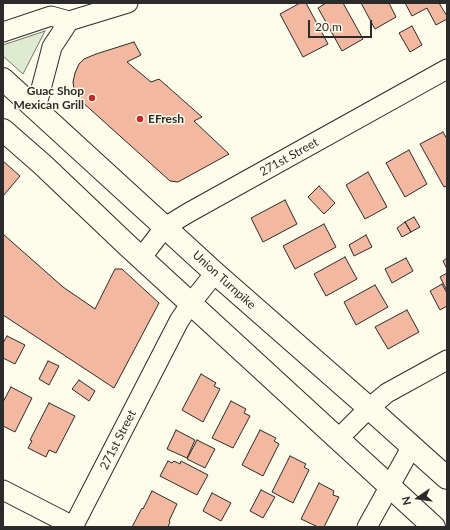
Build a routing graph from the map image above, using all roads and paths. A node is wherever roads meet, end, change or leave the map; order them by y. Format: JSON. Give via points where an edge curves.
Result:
{"nodes":[{"id":1,"x":128,"y":3,"type":"edge"},
{"id":2,"x":69,"y":21,"type":"junction"},
{"id":3,"x":3,"y":32,"type":"edge"},
{"id":4,"x":447,"y":70,"type":"edge"},
{"id":5,"x":3,"y":79,"type":"edge"},
{"id":6,"x":36,"y":108,"type":"junction"},
{"id":7,"x":3,"y":130,"type":"edge"},
{"id":8,"x":165,"y":228,"type":"junction"},
{"id":9,"x":141,"y":258,"type":"junction"},
{"id":10,"x":215,"y":273,"type":"junction"},
{"id":11,"x":191,"y":303,"type":"junction"},
{"id":12,"x":447,"y":360,"type":"edge"},
{"id":13,"x":369,"y":408,"type":"junction"},
{"id":14,"x":338,"y":439,"type":"junction"},
{"id":15,"x":412,"y":446,"type":"junction"},
{"id":16,"x":447,"y":478,"type":"edge"},
{"id":17,"x":389,"y":486,"type":"junction"},
{"id":18,"x":3,"y":490,"type":"edge"},
{"id":19,"x":73,"y":526,"type":"edge"},
{"id":20,"x":367,"y":527,"type":"edge"},
{"id":21,"x":434,"y":527,"type":"edge"}],
"edges":[{"from":1,"to":2,"type":"street"},
{"from":2,"to":3,"type":"street","via":[[52,16]]},
{"from":2,"to":6,"type":"street","via":[[52,46]]},
{"from":4,"to":8,"type":"street","name":"271st Street"},
{"from":5,"to":6,"type":"main road","name":"Union Turnpike"},
{"from":6,"to":8,"type":"main road","name":"Union Turnpike"},
{"from":7,"to":9,"type":"main road"},
{"from":8,"to":9,"type":"street","name":"271st Street"},
{"from":8,"to":10,"type":"main road","name":"Union Turnpike"},
{"from":9,"to":11,"type":"main road"},
{"from":10,"to":11,"type":"street","name":"271st Street"},
{"from":10,"to":13,"type":"main road","name":"Union Turnpike"},
{"from":11,"to":14,"type":"main road"},
{"from":11,"to":19,"type":"street","name":"271st Street"},
{"from":12,"to":13,"type":"street","via":[[387,393]]},
{"from":13,"to":14,"type":"street"},
{"from":13,"to":15,"type":"main road","name":"Union Turnpike"},
{"from":14,"to":17,"type":"main road"},
{"from":15,"to":16,"type":"main road","name":"Union Turnpike"},
{"from":15,"to":17,"type":"street"},
{"from":17,"to":20,"type":"street"},
{"from":17,"to":21,"type":"main road"},
{"from":18,"to":19,"type":"street"}]}
